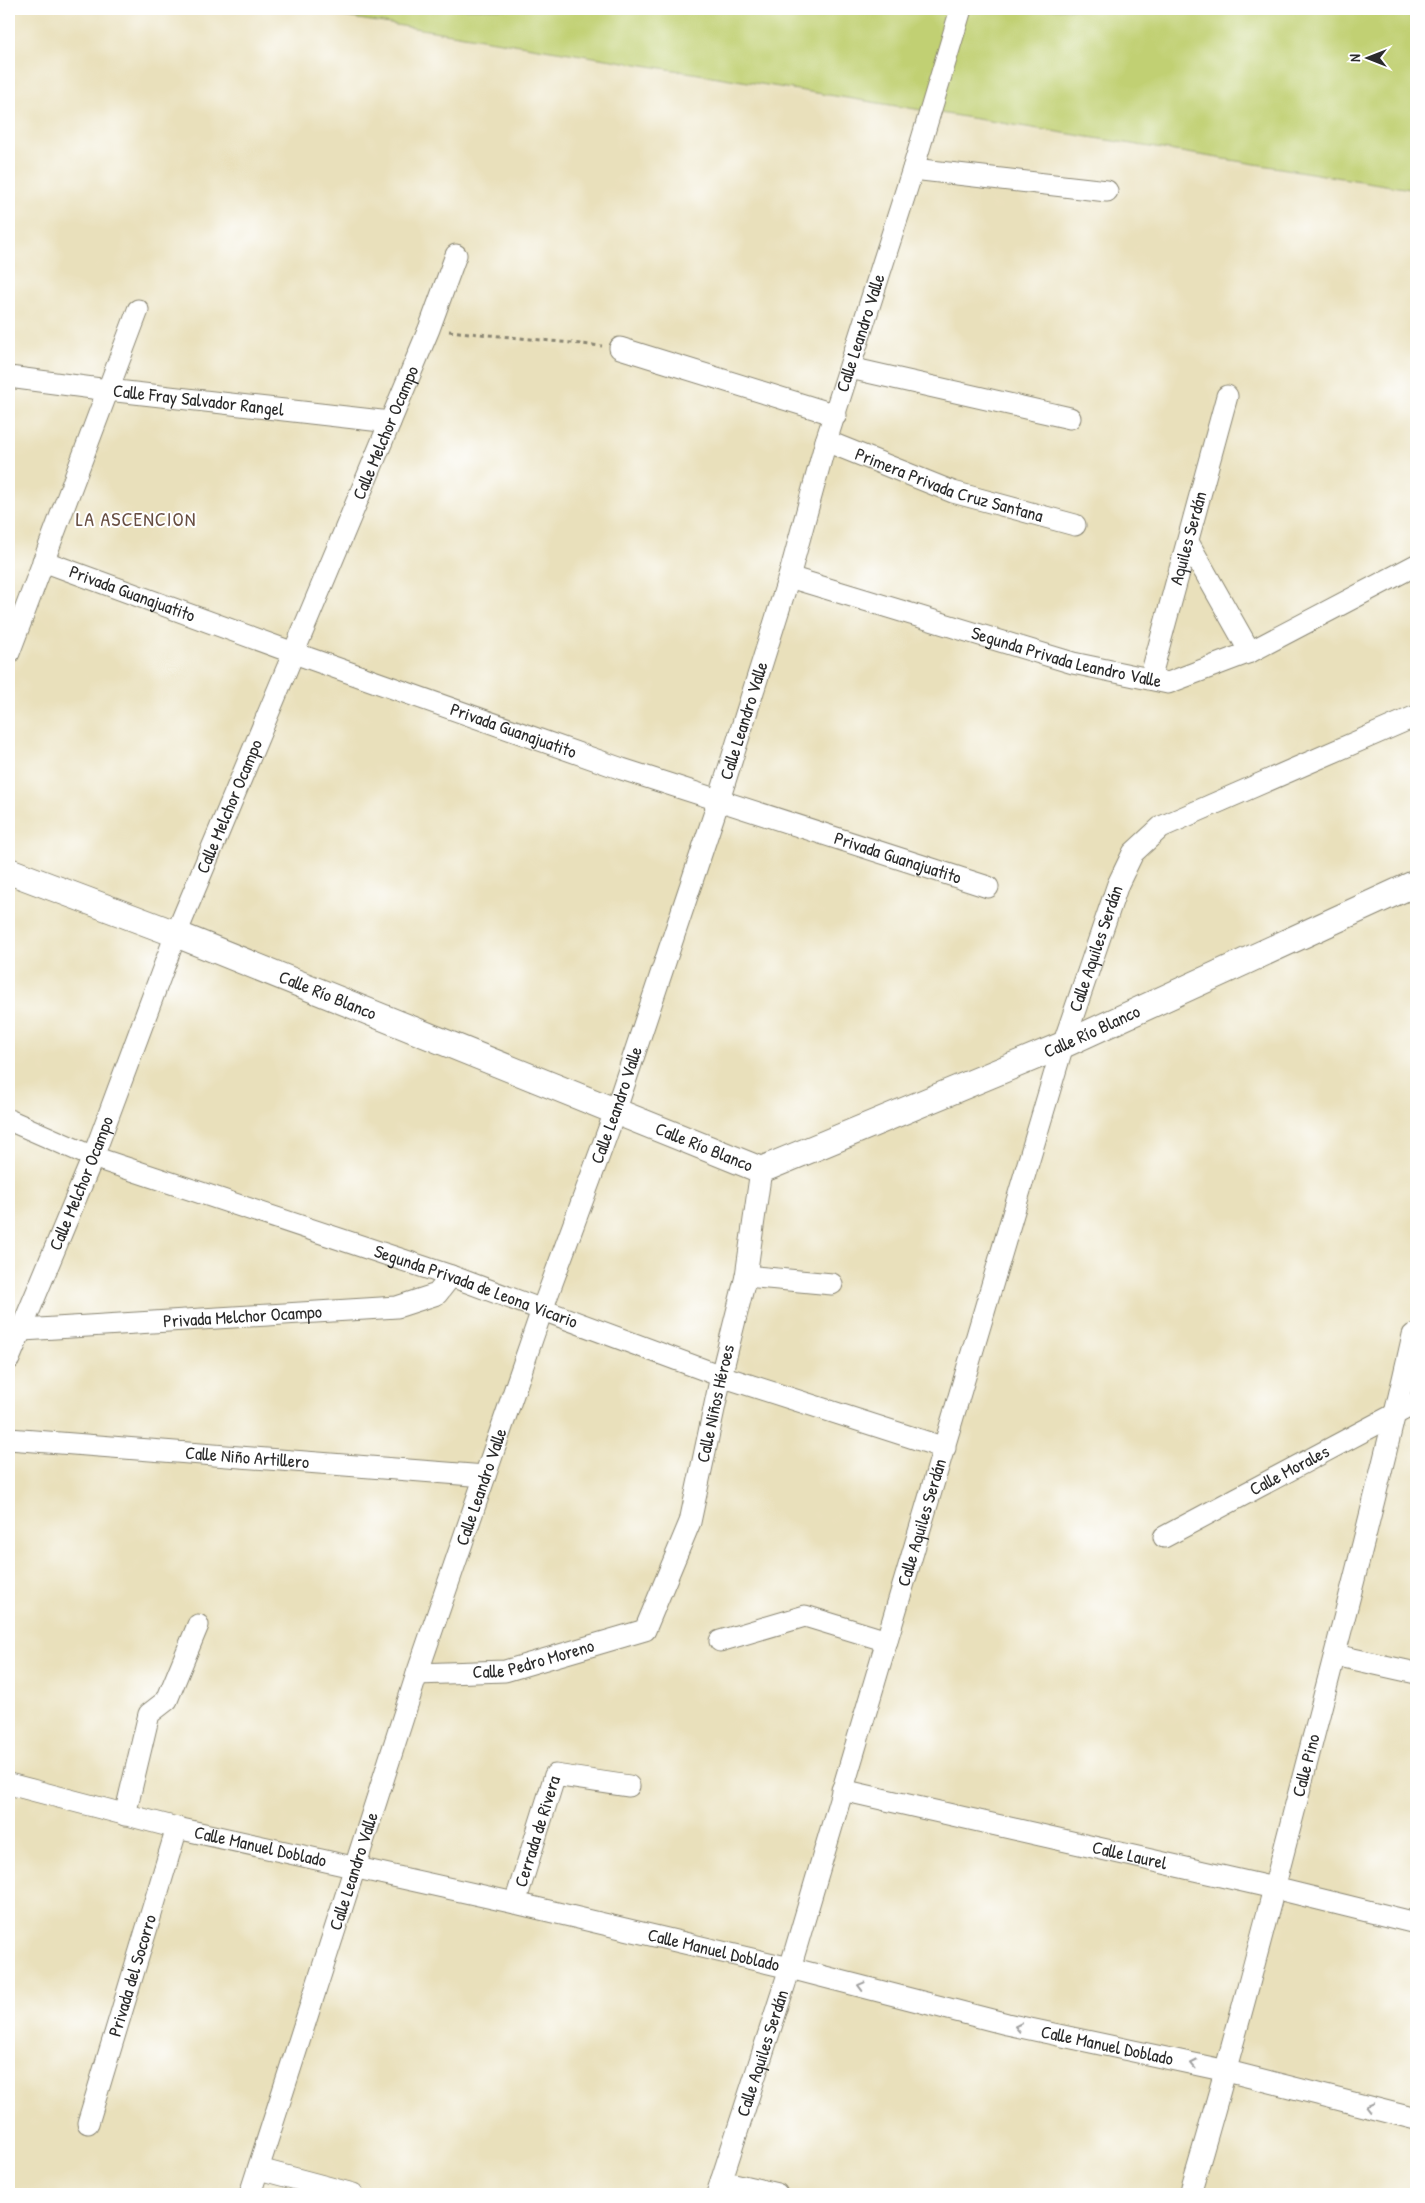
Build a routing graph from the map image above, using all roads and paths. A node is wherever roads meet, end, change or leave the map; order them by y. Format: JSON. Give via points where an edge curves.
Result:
{"nodes":[{"id":1,"x":961,"y":9,"type":"edge"},
{"id":2,"x":913,"y":169,"type":"junction"},
{"id":3,"x":1107,"y":191,"type":"dead end"},
{"id":4,"x":456,"y":255,"type":"dead end"},
{"id":5,"x":138,"y":310,"type":"dead end"},
{"id":6,"x":429,"y":329,"type":"junction"},
{"id":7,"x":620,"y":348,"type":"joint"},
{"id":8,"x":850,"y":368,"type":"junction"},
{"id":9,"x":9,"y":377,"type":"edge"},
{"id":10,"x":108,"y":390,"type":"junction"},
{"id":11,"x":1227,"y":396,"type":"dead end"},
{"id":12,"x":836,"y":415,"type":"junction"},
{"id":13,"x":1070,"y":418,"type":"dead end"},
{"id":14,"x":390,"y":422,"type":"junction"},
{"id":15,"x":826,"y":441,"type":"junction"},
{"id":16,"x":1075,"y":525,"type":"dead end"},
{"id":17,"x":1188,"y":542,"type":"junction"},
{"id":18,"x":44,"y":561,"type":"junction"},
{"id":19,"x":1416,"y":565,"type":"edge"},
{"id":20,"x":789,"y":577,"type":"junction"},
{"id":21,"x":1250,"y":652,"type":"junction"},
{"id":22,"x":9,"y":653,"type":"edge"},
{"id":23,"x":294,"y":653,"type":"junction"},
{"id":24,"x":1150,"y":679,"type":"junction"},
{"id":25,"x":1416,"y":716,"type":"edge"},
{"id":26,"x":719,"y":800,"type":"junction"},
{"id":27,"x":9,"y":871,"type":"edge"},
{"id":28,"x":1416,"y":883,"type":"edge"},
{"id":29,"x":988,"y":887,"type":"dead end"},
{"id":30,"x":176,"y":934,"type":"junction"},
{"id":31,"x":1063,"y":1045,"type":"junction"},
{"id":32,"x":615,"y":1112,"type":"junction"},
{"id":33,"x":9,"y":1120,"type":"edge"},
{"id":34,"x":93,"y":1157,"type":"junction"},
{"id":35,"x":761,"y":1170,"type":"junction"},
{"id":36,"x":451,"y":1276,"type":"junction"},
{"id":37,"x":746,"y":1276,"type":"junction"},
{"id":38,"x":832,"y":1284,"type":"dead end"},
{"id":39,"x":542,"y":1310,"type":"junction"},
{"id":40,"x":23,"y":1330,"type":"junction"},
{"id":41,"x":1413,"y":1335,"type":"dead end"},
{"id":42,"x":9,"y":1360,"type":"edge"},
{"id":43,"x":721,"y":1376,"type":"junction"},
{"id":44,"x":1416,"y":1403,"type":"edge"},
{"id":45,"x":1396,"y":1414,"type":"junction"},
{"id":46,"x":9,"y":1439,"type":"edge"},
{"id":47,"x":945,"y":1448,"type":"junction"},
{"id":48,"x":485,"y":1476,"type":"junction"},
{"id":49,"x":1164,"y":1537,"type":"dead end"},
{"id":50,"x":198,"y":1625,"type":"dead end"},
{"id":51,"x":645,"y":1630,"type":"joint"},
{"id":52,"x":720,"y":1641,"type":"dead end"},
{"id":53,"x":887,"y":1642,"type":"junction"},
{"id":54,"x":1335,"y":1655,"type":"junction"},
{"id":55,"x":1416,"y":1673,"type":"edge"},
{"id":56,"x":417,"y":1674,"type":"junction"},
{"id":57,"x":9,"y":1784,"type":"edge"},
{"id":58,"x":629,"y":1786,"type":"dead end"},
{"id":59,"x":842,"y":1790,"type":"junction"},
{"id":60,"x":125,"y":1815,"type":"junction"},
{"id":61,"x":177,"y":1828,"type":"junction"},
{"id":62,"x":355,"y":1868,"type":"junction"},
{"id":63,"x":1274,"y":1888,"type":"junction"},
{"id":64,"x":515,"y":1903,"type":"junction"},
{"id":65,"x":1416,"y":1923,"type":"edge"},
{"id":66,"x":790,"y":1968,"type":"junction"},
{"id":67,"x":1227,"y":2071,"type":"junction"},
{"id":68,"x":1416,"y":2119,"type":"edge"},
{"id":69,"x":88,"y":2123,"type":"dead end"},
{"id":70,"x":259,"y":2169,"type":"junction"},
{"id":71,"x":719,"y":2188,"type":"edge"},
{"id":72,"x":250,"y":2194,"type":"edge"},
{"id":73,"x":353,"y":2194,"type":"edge"},
{"id":74,"x":777,"y":2194,"type":"edge"},
{"id":75,"x":1190,"y":2194,"type":"edge"}],
"edges":[{"from":1,"to":2,"type":"street","name":"Calle Leandro Valle"},
{"from":2,"to":3,"type":"street"},
{"from":2,"to":8,"type":"street","name":"Calle Leandro Valle"},
{"from":4,"to":6,"type":"street","name":"Calle Melchor Ocampo"},
{"from":5,"to":10,"type":"street"},
{"from":6,"to":7,"type":"path"},
{"from":6,"to":14,"type":"street","name":"Calle Melchor Ocampo"},
{"from":7,"to":12,"type":"street"},
{"from":8,"to":12,"type":"street","name":"Calle Leandro Valle"},
{"from":8,"to":13,"type":"street"},
{"from":9,"to":10,"type":"street","name":"Calle Fray Salvador Rangel"},
{"from":10,"to":14,"type":"street","name":"Calle Fray Salvador Rangel"},
{"from":10,"to":18,"type":"street"},
{"from":11,"to":17,"type":"street","name":"Aquiles Serdán"},
{"from":12,"to":15,"type":"street","name":"Calle Leandro Valle"},
{"from":14,"to":23,"type":"street","name":"Calle Melchor Ocampo"},
{"from":15,"to":16,"type":"street","name":"Primera Privada Cruz Santana","via":[[953,492]]},
{"from":15,"to":20,"type":"street","name":"Calle Leandro Valle"},
{"from":17,"to":21,"type":"street"},
{"from":17,"to":24,"type":"street","name":"Aquiles Serdán"},
{"from":18,"to":22,"type":"street"},
{"from":18,"to":23,"type":"street","name":"Privada Guanajuatito"},
{"from":19,"to":21,"type":"street","name":"Segunda Privada Leandro Valle"},
{"from":20,"to":24,"type":"street","name":"Segunda Privada Leandro Valle","via":[[1073,663]]},
{"from":20,"to":26,"type":"street","name":"Calle Leandro Valle"},
{"from":21,"to":24,"type":"street","name":"Segunda Privada Leandro Valle","via":[[1168,683]]},
{"from":23,"to":26,"type":"street","name":"Privada Guanajuatito","via":[[622,770]]},
{"from":23,"to":30,"type":"street","name":"Calle Melchor Ocampo"},
{"from":25,"to":31,"type":"street","name":"Calle Aquiles Serdán","via":[[1161,827],[1133,853],[1118,884]]},
{"from":26,"to":29,"type":"street","name":"Privada Guanajuatito"},
{"from":26,"to":32,"type":"street","name":"Calle Leandro Valle"},
{"from":27,"to":30,"type":"street","name":"Calle Río Blanco"},
{"from":28,"to":31,"type":"street","name":"Calle Río Blanco"},
{"from":30,"to":32,"type":"street","name":"Calle Río Blanco"},
{"from":30,"to":34,"type":"street","name":"Calle Melchor Ocampo"},
{"from":31,"to":35,"type":"street","name":"Calle Río Blanco"},
{"from":31,"to":47,"type":"street","name":"Calle Aquiles Serdán"},
{"from":32,"to":35,"type":"street","name":"Calle Río Blanco"},
{"from":32,"to":39,"type":"street","name":"Calle Leandro Valle"},
{"from":33,"to":34,"type":"street","name":"Segunda Privada de Leona Vicario"},
{"from":34,"to":36,"type":"street","name":"Segunda Privada de Leona Vicario"},
{"from":34,"to":40,"type":"street","name":"Calle Melchor Ocampo"},
{"from":35,"to":37,"type":"street","name":"Calle Niños Héroes"},
{"from":36,"to":39,"type":"street","name":"Segunda Privada de Leona Vicario"},
{"from":36,"to":40,"type":"street","name":"Privada Melchor Ocampo","via":[[437,1294],[397,1307]]},
{"from":37,"to":38,"type":"street"},
{"from":37,"to":43,"type":"street","name":"Calle Niños Héroes"},
{"from":39,"to":43,"type":"street","name":"Segunda Privada de Leona Vicario"},
{"from":39,"to":48,"type":"street","name":"Calle Leandro Valle"},
{"from":40,"to":42,"type":"street","name":"Calle Melchor Ocampo"},
{"from":41,"to":45,"type":"street","name":"Calle Pino"},
{"from":43,"to":47,"type":"street","name":"Segunda Privada de Leona Vicario"},
{"from":43,"to":51,"type":"street","name":"Calle Niños Héroes","via":[[690,1522]]},
{"from":44,"to":45,"type":"street","name":"Calle Morales"},
{"from":45,"to":49,"type":"street","name":"Calle Morales"},
{"from":45,"to":54,"type":"street","name":"Calle Pino"},
{"from":46,"to":48,"type":"street","name":"Calle Niño Artillero"},
{"from":47,"to":53,"type":"street","name":"Calle Aquiles Serdán"},
{"from":48,"to":56,"type":"street","name":"Calle Leandro Valle"},
{"from":50,"to":60,"type":"street","via":[[167,1700],[149,1714]]},
{"from":51,"to":56,"type":"street","name":"Calle Pedro Moreno","via":[[505,1671]]},
{"from":52,"to":53,"type":"street","via":[[805,1616]]},
{"from":53,"to":59,"type":"street","name":"Calle Aquiles Serdán"},
{"from":54,"to":55,"type":"street"},
{"from":54,"to":63,"type":"street","name":"Calle Pino"},
{"from":56,"to":62,"type":"street","name":"Calle Leandro Valle"},
{"from":57,"to":60,"type":"street","name":"Calle Manuel Doblado"},
{"from":58,"to":64,"type":"street","name":"Cerrada de Rivera","via":[[555,1775]]},
{"from":59,"to":63,"type":"street","name":"Calle Laurel"},
{"from":59,"to":66,"type":"street","name":"Calle Aquiles Serdán"},
{"from":60,"to":61,"type":"street","name":"Calle Manuel Doblado"},
{"from":61,"to":62,"type":"street","name":"Calle Manuel Doblado"},
{"from":61,"to":69,"type":"street","name":"Privada del Socorro"},
{"from":62,"to":64,"type":"street","name":"Calle Manuel Doblado"},
{"from":62,"to":70,"type":"street","name":"Calle Leandro Valle"},
{"from":63,"to":65,"type":"street","name":"Calle Laurel"},
{"from":63,"to":67,"type":"street","name":"Calle Pino"},
{"from":64,"to":66,"type":"street","name":"Calle Manuel Doblado"},
{"from":67,"to":66,"type":"street","name":"Calle Manuel Doblado","one_way":true,"via":[[1007,2024]]},
{"from":66,"to":71,"type":"street","name":"Calle Aquiles Serdán"},
{"from":68,"to":67,"type":"street","name":"Calle Manuel Doblado","one_way":true},
{"from":67,"to":75,"type":"street","name":"Calle Pino"},
{"from":70,"to":72,"type":"street","name":"Calle Leandro Valle"},
{"from":70,"to":73,"type":"street"},
{"from":71,"to":74,"type":"street"}]}
